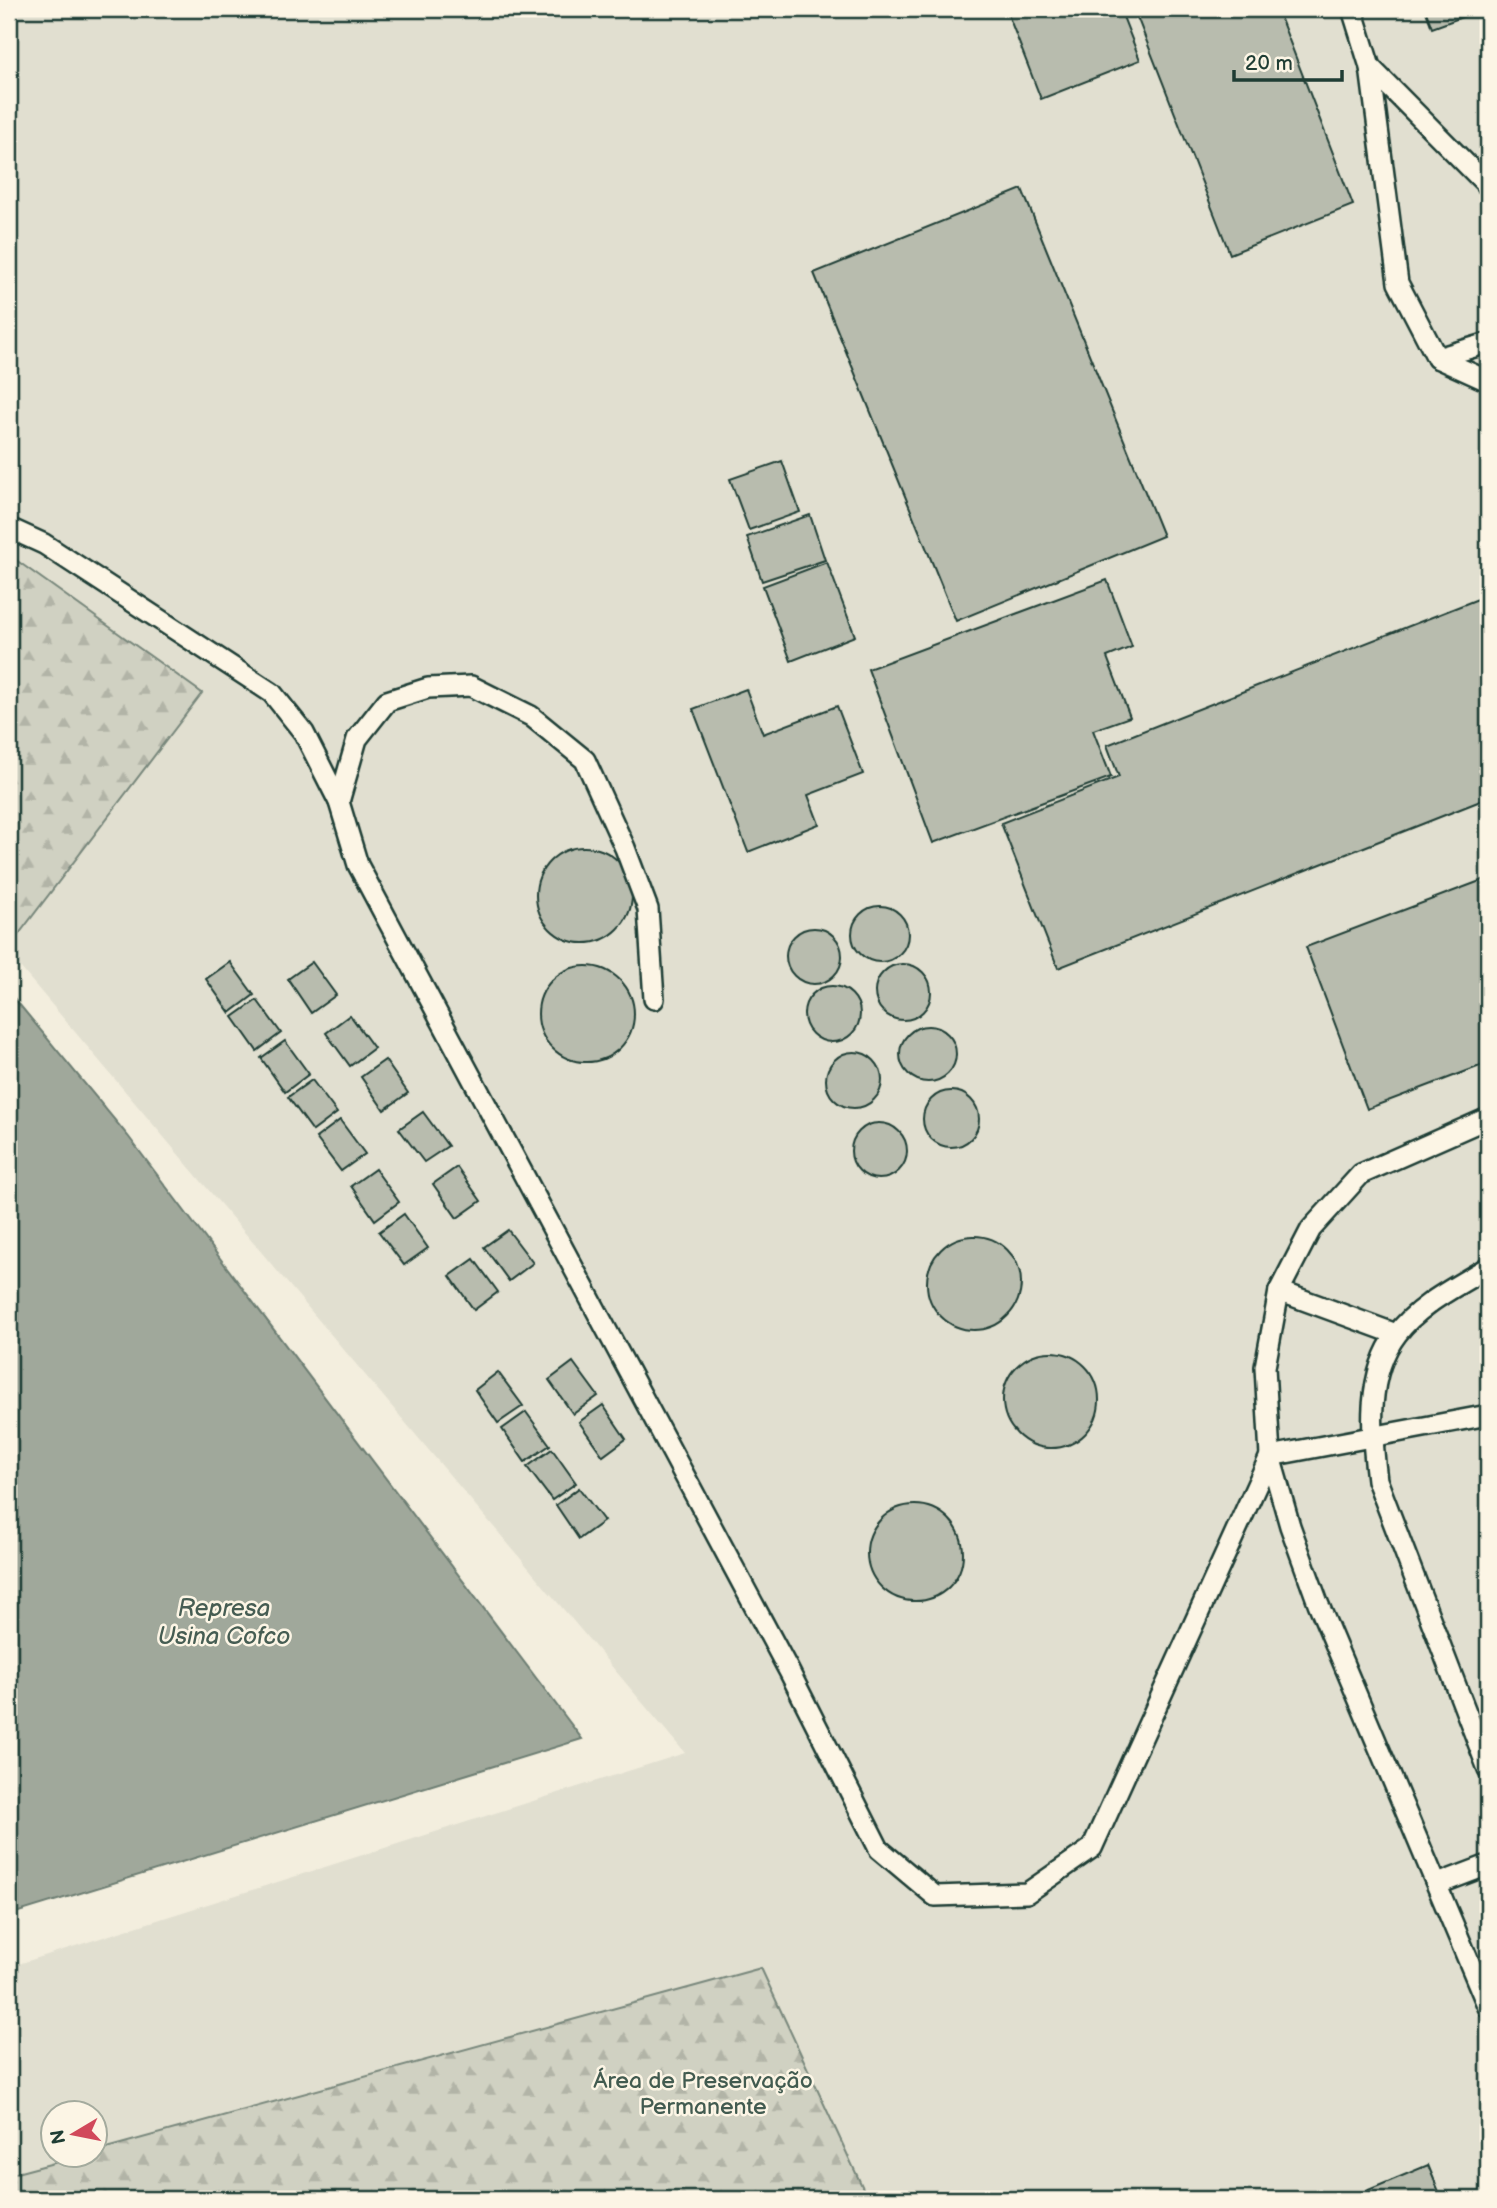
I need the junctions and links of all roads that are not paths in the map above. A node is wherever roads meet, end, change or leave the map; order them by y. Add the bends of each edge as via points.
1 (1352, 9) edge
2 (1370, 67) junction
3 (1488, 186) edge
4 (1488, 343) edge
5 (1437, 358) junction
6 (1488, 381) edge
7 (9, 528) edge
8 (339, 802) junction
9 (654, 999) dead end
10 (1488, 1118) edge
11 (1488, 1267) edge
12 (1279, 1291) junction
13 (1396, 1334) junction
14 (1488, 1415) edge
15 (1371, 1435) junction
16 (1270, 1456) junction
17 (1488, 1769) edge
18 (1488, 1865) edge
19 (1438, 1884) junction
20 (1488, 2007) edge

1 - 2 lane
2 - 3 lane
2 - 5 lane via 1398,283
4 - 5 lane
5 - 6 lane
7 - 8 lane via 44,544 272,694 304,733
8 - 9 lane via 357,739 387,701 428,688 471,686 531,716 585,760 625,848 648,909
8 - 16 lane via 358,865 789,1671 879,1849 935,1896 1027,1894 1092,1848
10 - 12 lane via 1361,1174 1311,1229
11 - 13 lane via 1424,1308
12 - 13 lane
12 - 16 lane via 1265,1367
13 - 15 lane via 1376,1383
14 - 15 lane
15 - 16 lane
15 - 17 lane via 1377,1480
16 - 19 lane via 1318,1603
18 - 19 lane
19 - 20 lane

